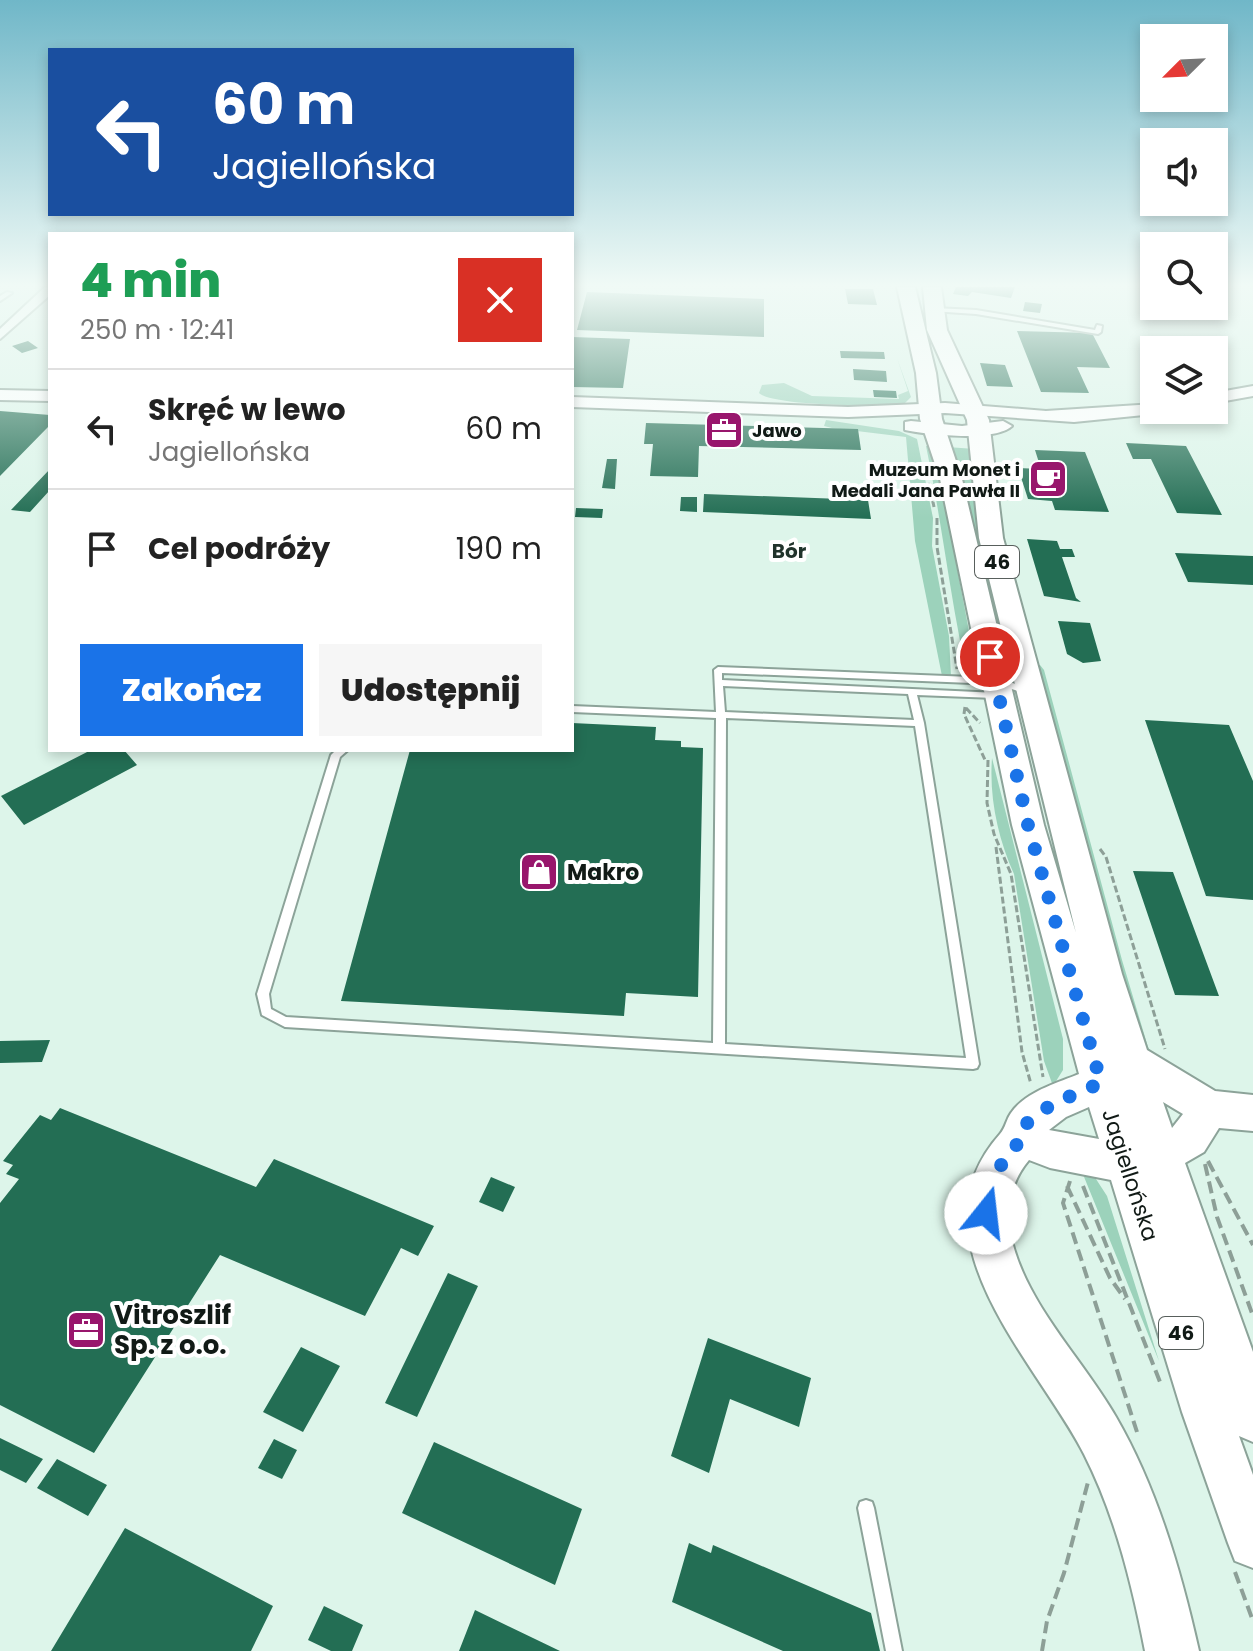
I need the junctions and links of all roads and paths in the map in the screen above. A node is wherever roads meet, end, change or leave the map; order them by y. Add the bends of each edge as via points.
1 (921, 364) edge
2 (952, 364) edge
3 (1253, 391) edge
4 (0, 395) edge
5 (1228, 395) edge
6 (48, 396) edge
7 (574, 402) edge
8 (1140, 410) edge
9 (932, 420) junction
10 (977, 420) junction
11 (926, 468) dead end
12 (956, 655) dead end
13 (718, 683) junction
14 (1009, 690) junction
15 (912, 692) junction
16 (965, 707) dead end
17 (574, 709) edge
18 (722, 715) junction
19 (919, 723) junction
20 (340, 752) edge
21 (996, 844) junction
22 (1100, 849) dead end
23 (719, 1049) junction
24 (1133, 1066) junction
25 (1047, 1090) dead end
26 (1033, 1092) dead end
27 (1209, 1109) junction
28 (1253, 1113) edge
29 (1024, 1139) junction
30 (1144, 1158) junction
31 (1077, 1171) dead end
32 (1062, 1177) dead end
33 (1082, 1184) dead end
34 (1067, 1186) junction
35 (1253, 1245) edge
36 (1253, 1316) edge
37 (1234, 1408) edge
38 (1123, 1444) junction
39 (866, 1508) dead end
40 (1253, 1543) edge
41 (894, 1651) edge
42 (1042, 1651) edge
43 (1172, 1651) edge

1 - 9 main road, Jagiellońska / 46
2 - 10 main road, Jagiellońska / 46
3 - 5 street
4 - 6 street
7 - 9 street
8 - 10 street
9 - 10 street
9 - 14 main road, Jagiellońska / 46
10 - 14 main road, Jagiellońska / 46
11 - 12 path
13 - 14 lane via 718,670
13 - 15 lane
13 - 18 lane
14 - 15 lane
14 - 24 main road, Jagiellońska / 46 via 1028,825
15 - 19 lane
16 - 21 path via 986,762
17 - 18 lane
18 - 19 lane
18 - 23 lane
19 - 23 lane via 973,1064
20 - 23 lane via 263,994 266,1012 285,1022
21 - 25 path via 1011,874
21 - 26 path via 1022,1052
22 - 24 path via 1158,1036
24 - 27 main road
24 - 29 main road via 1052,1104 1026,1124
24 - 30 main road, Jagiellońska / 46
27 - 28 main road
27 - 30 main road via 1190,1139
29 - 30 main road via 1050,1149
29 - 38 main road via 1006,1157 989,1197 986,1213 993,1259 1079,1397
30 - 37 main road, Jagiellońska / 46
31 - 34 path
32 - 34 path
33 - 34 path via 1127,1302 1110,1278
34 - 38 path via 1063,1203
35 - 36 path via 1205,1155 1217,1217
37 - 40 main road, Jagiellońska / 46
38 - 42 path via 1091,1473 1064,1574 1042,1631
38 - 43 main road
39 - 41 lane

